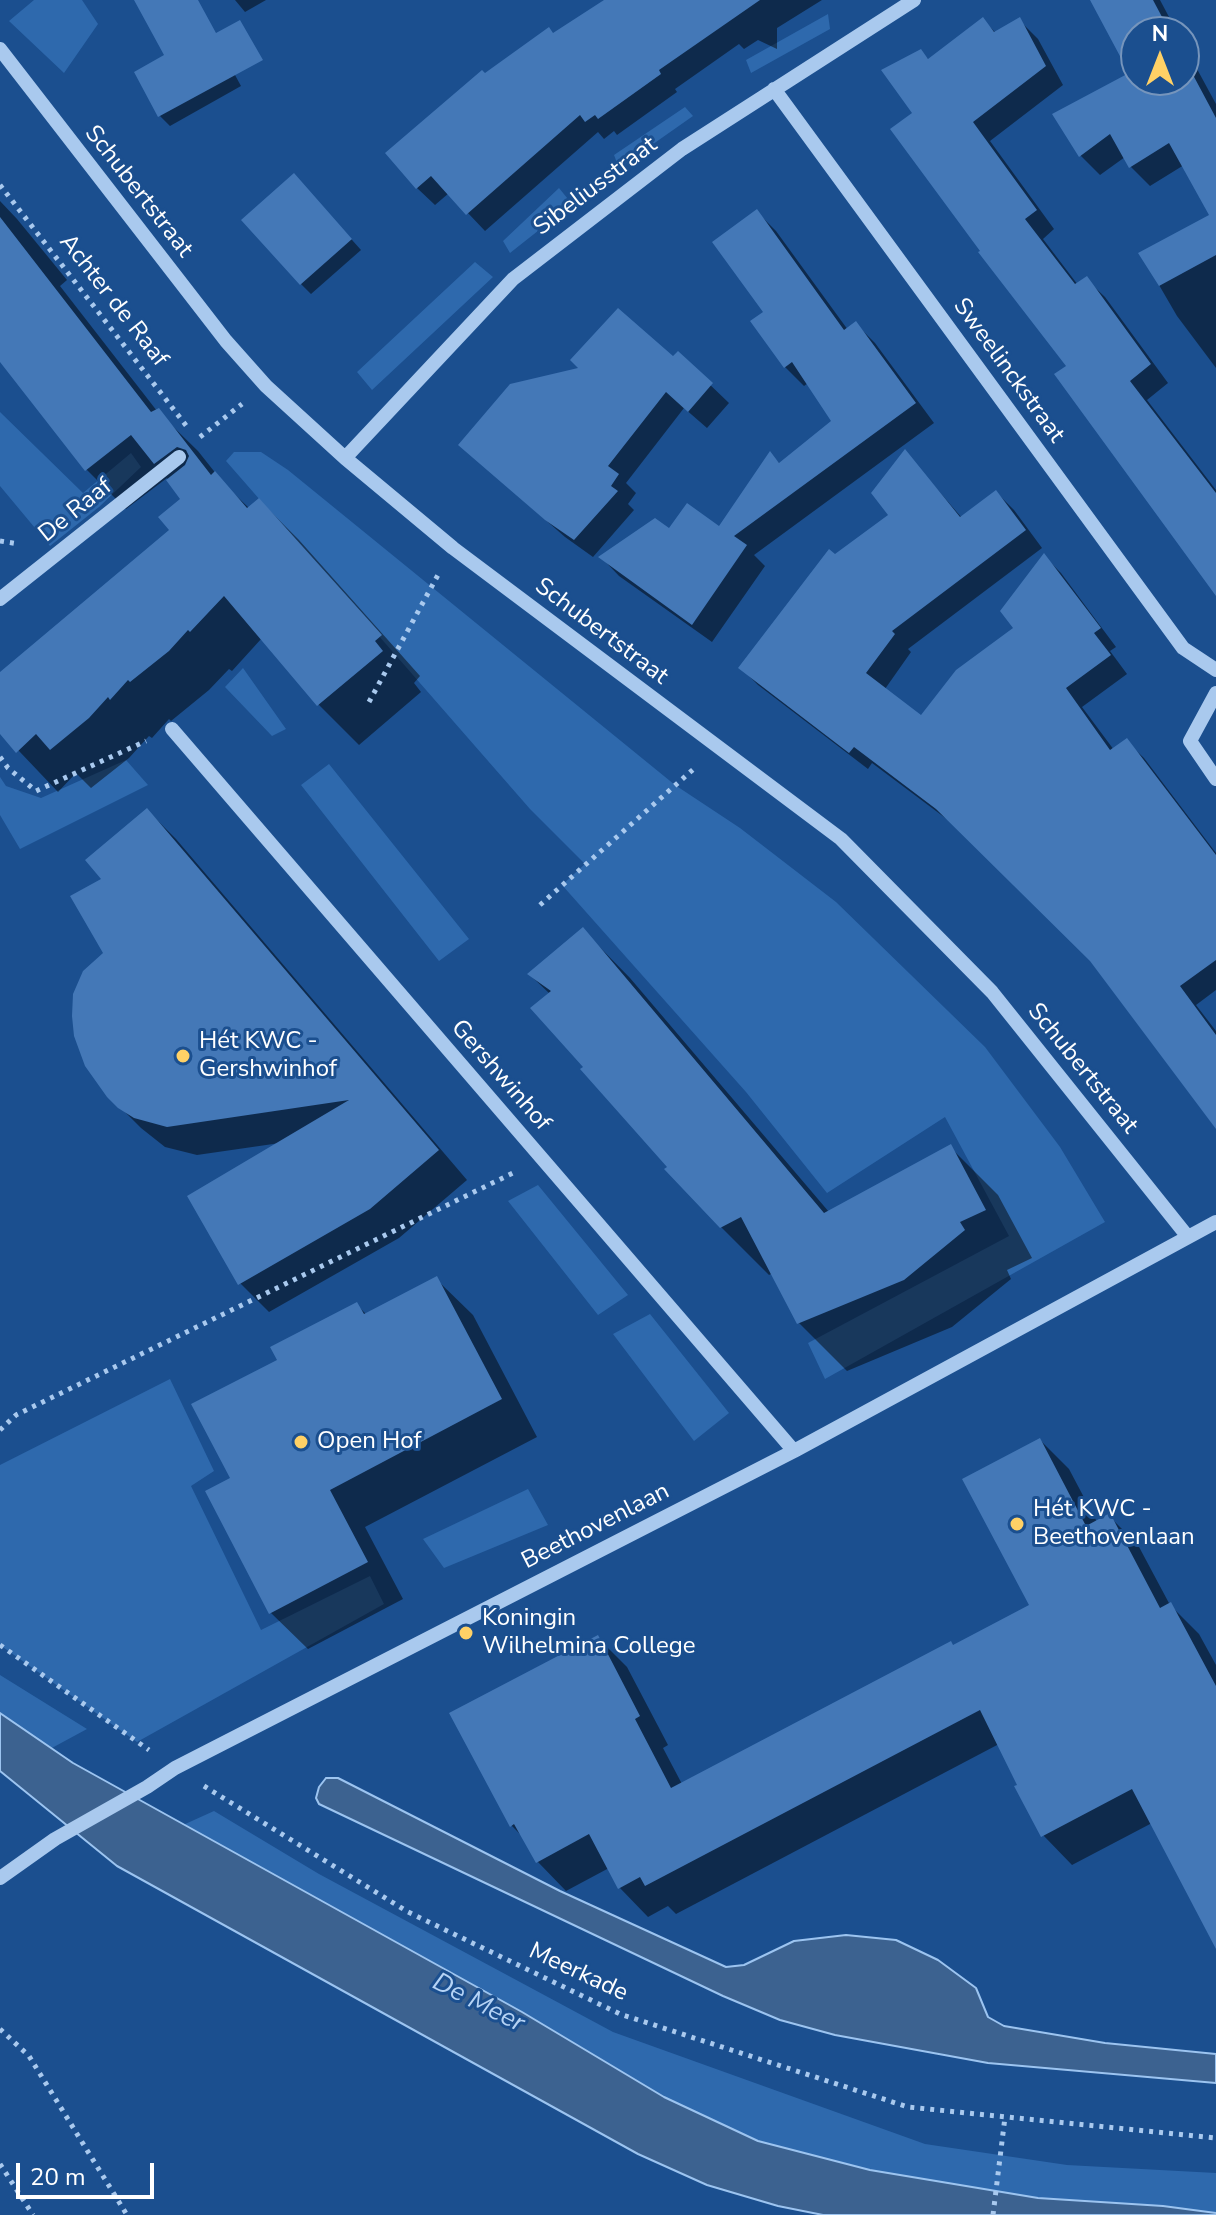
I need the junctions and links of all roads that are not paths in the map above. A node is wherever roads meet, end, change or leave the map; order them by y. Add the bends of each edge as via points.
1 (914, 0) edge
2 (0, 49) edge
3 (774, 89) junction
4 (179, 457) dead end
5 (345, 458) junction
6 (0, 599) edge
7 (1216, 670) edge
8 (1216, 693) edge
9 (172, 729) road end
10 (1216, 779) edge
11 (1216, 1222) edge
12 (1188, 1237) junction
13 (794, 1451) junction
14 (0, 1878) edge

1 - 3 street, Sibeliusstraat
2 - 5 street, Schubertstraat via 226,341 266,386
3 - 5 street, Sibeliusstraat via 682,149 513,279
3 - 7 street, Sweelinckstraat via 1183,648
4 - 6 street, De Raaf
5 - 12 street, Schubertstraat via 453,548 841,839 992,992
8 - 10 street via 1190,741
9 - 13 street, Gershwinhof
11 - 12 street, Beethovenlaan
12 - 13 street, Beethovenlaan
13 - 14 street, Beethovenlaan via 175,1768

